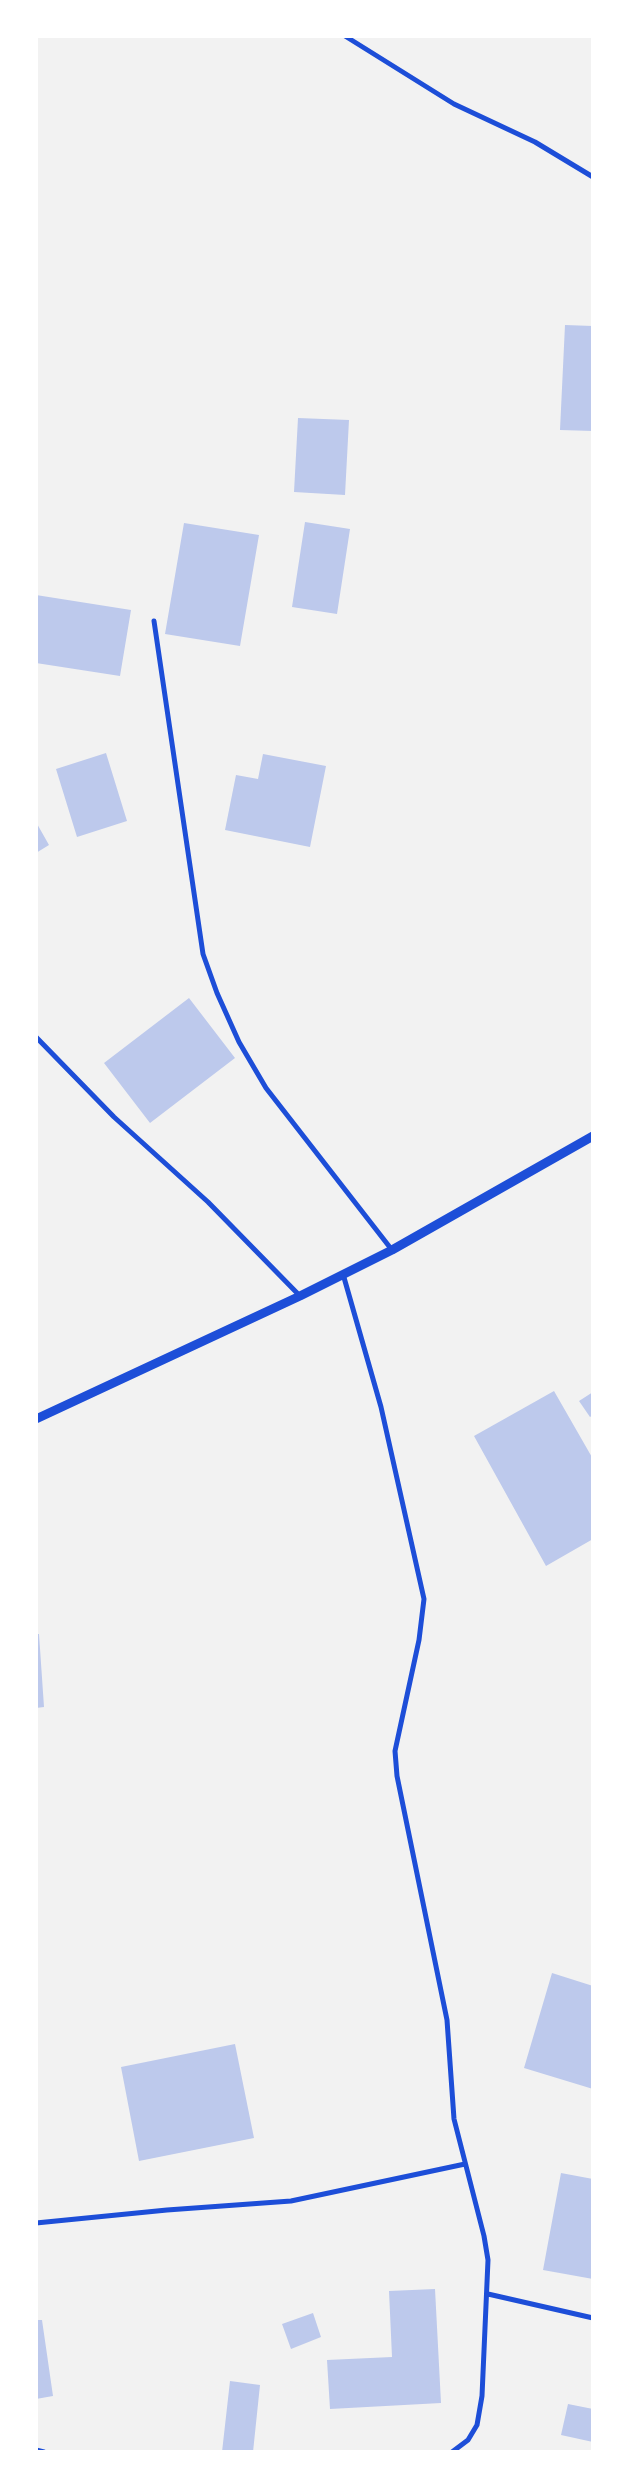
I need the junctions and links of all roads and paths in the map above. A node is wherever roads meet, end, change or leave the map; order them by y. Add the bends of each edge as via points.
1 (345, 36) edge
2 (593, 177) edge
3 (154, 621) dead end
4 (36, 1037) edge
5 (593, 1136) edge
6 (392, 1250) junction
7 (343, 1274) junction
8 (300, 1296) junction
9 (36, 1419) edge
10 (465, 2164) junction
11 (36, 2223) edge
12 (488, 2294) junction
13 (593, 2318) edge
14 (36, 2450) edge
15 (44, 2452) edge
16 (452, 2452) edge

1 - 2 street via 454,104 535,142
3 - 6 street via 203,954 217,993 239,1042 266,1088
4 - 8 street via 114,1117 208,1202
5 - 6 street
6 - 7 street
7 - 8 street
7 - 10 street via 381,1407 424,1600 419,1640 395,1751 396,1768 447,2020 454,2119
8 - 9 street
10 - 11 street via 290,2201
10 - 12 street via 484,2236
12 - 13 street
12 - 16 street via 482,2396 477,2425 468,2440
14 - 15 street

